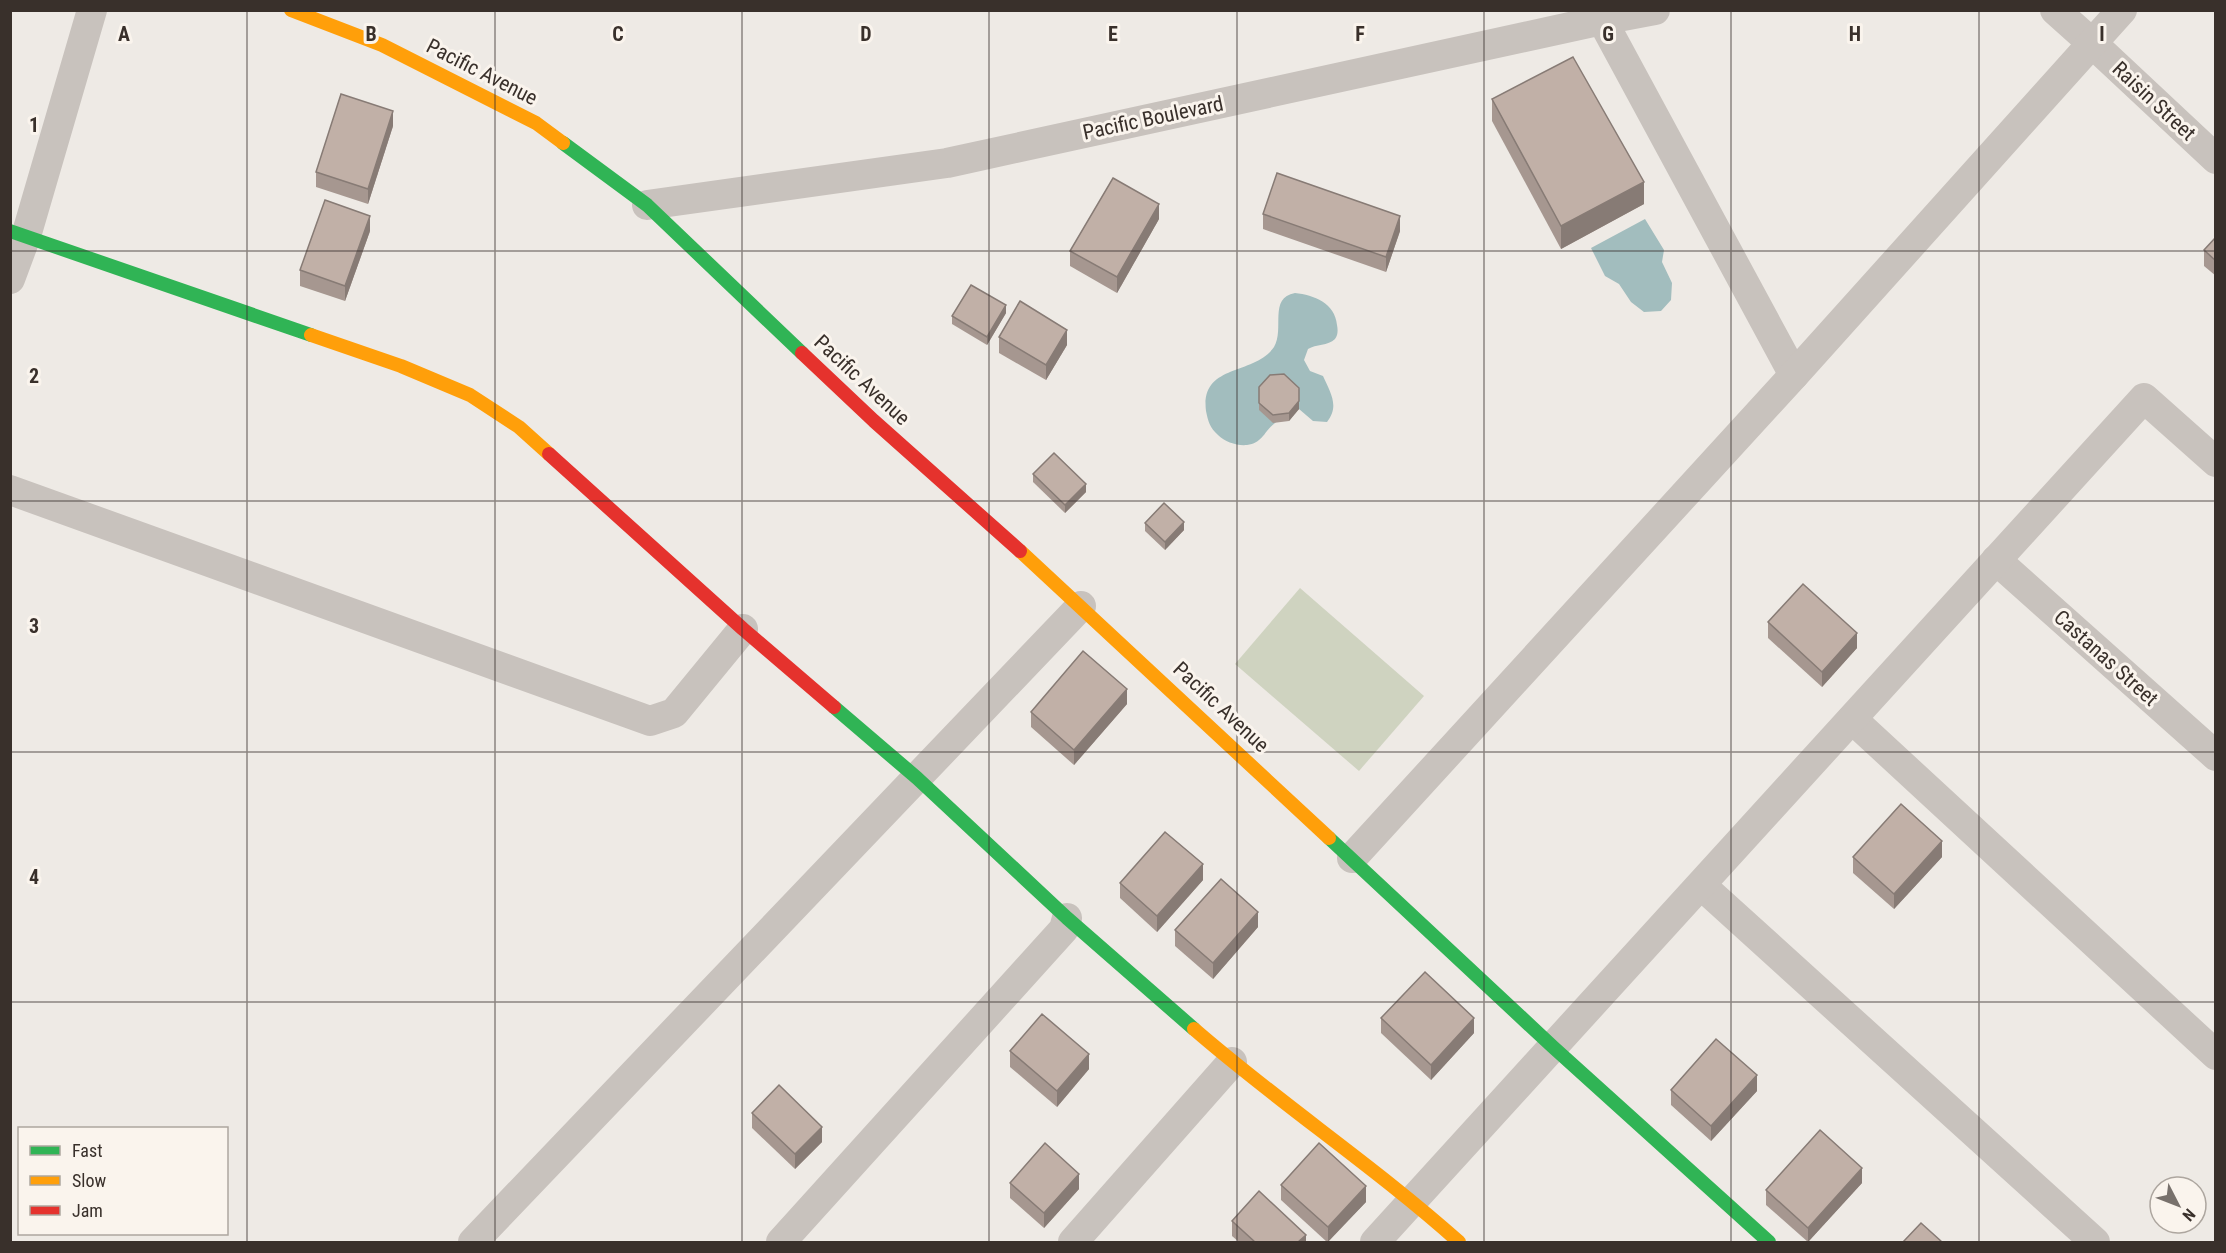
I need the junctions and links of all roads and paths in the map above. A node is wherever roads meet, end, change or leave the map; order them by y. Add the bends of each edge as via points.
1 (92, 10) edge
2 (291, 10) edge
3 (1655, 10) edge
4 (2055, 10) edge
5 (2122, 10) edge
6 (1601, 15) edge
7 (2093, 44) junction
8 (2216, 159) edge
9 (647, 205) junction
10 (18, 234) edge
11 (10, 279) edge
12 (1794, 375) junction
13 (2216, 462) edge
14 (10, 490) edge
15 (1996, 560) junction
16 (1081, 606) junction
17 (743, 630) junction
18 (1851, 719) junction
19 (2216, 756) edge
20 (917, 778) junction
21 (1352, 858) junction
22 (1701, 885) junction
23 (1067, 918) junction
24 (1553, 1047) junction
25 (2216, 1055) edge
26 (1232, 1062) junction
27 (1413, 1201) junction
28 (473, 1242) edge
29 (781, 1242) edge
30 (1073, 1242) edge
31 (1375, 1242) edge
32 (1458, 1242) edge
33 (1769, 1242) edge
34 (2095, 1242) edge

1 - 10 street
2 - 9 street, Pacific Avenue via 382,45 536,123
3 - 6 street, Pacific Boulevard
4 - 7 street
5 - 7 street
6 - 9 street, Pacific Boulevard via 947,163
6 - 12 street
7 - 8 street, Raisin Street
7 - 12 street
9 - 16 street, Pacific Avenue via 873,421
10 - 11 street
10 - 17 street via 390,362 470,394 519,427
12 - 21 street
13 - 15 street via 2144,398
14 - 17 street via 651,721 674,713
15 - 18 street
15 - 19 street, Castanas Street
16 - 20 street
16 - 21 street, Pacific Avenue
17 - 20 street
18 - 22 street
18 - 25 street
20 - 23 street
20 - 28 street
21 - 24 street, Pacific Avenue
22 - 24 street
22 - 34 street
23 - 26 street
23 - 29 street via 1064,929
24 - 27 street
24 - 33 street, Pacific Avenue
26 - 27 street
26 - 30 street
27 - 31 street
27 - 32 street

